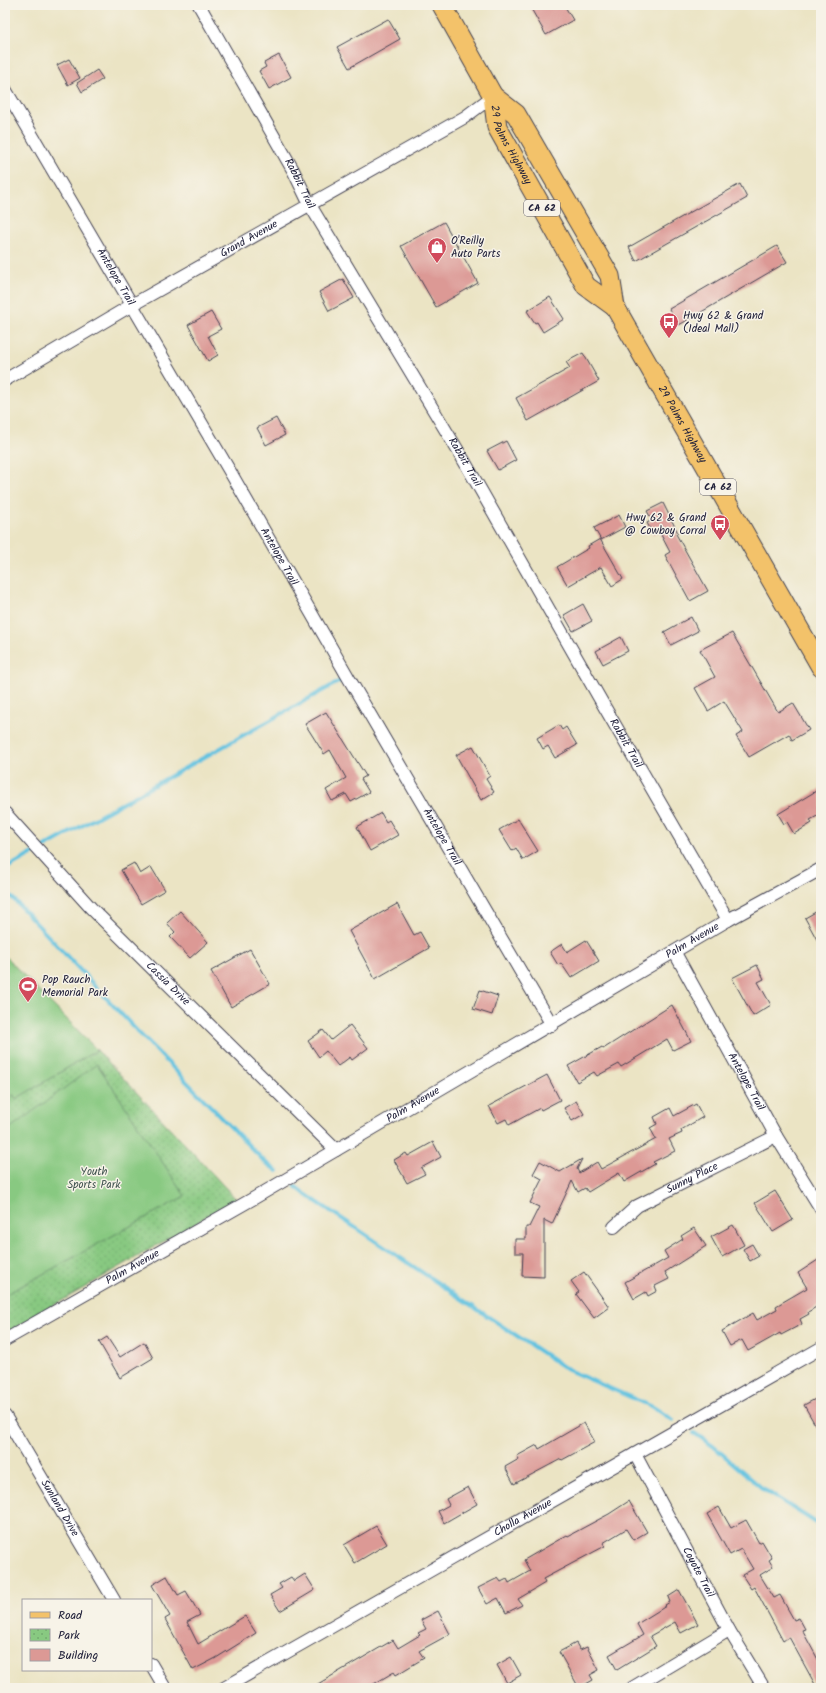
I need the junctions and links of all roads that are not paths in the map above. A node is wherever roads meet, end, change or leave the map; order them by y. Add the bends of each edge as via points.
1 (199, 5) edge
2 (442, 5) edge
3 (5, 89) edge
4 (493, 96) junction
5 (310, 205) junction
6 (132, 305) junction
7 (615, 307) junction
8 (5, 380) edge
9 (821, 667) edge
10 (5, 812) edge
11 (821, 869) edge
12 (728, 920) junction
13 (675, 953) junction
14 (552, 1024) junction
15 (776, 1136) junction
16 (336, 1150) junction
17 (821, 1209) edge
18 (614, 1227) dead end
19 (5, 1340) edge
20 (821, 1348) edge
21 (5, 1416) edge
22 (635, 1454) junction
23 (113, 1599) edge
24 (729, 1630) junction
25 (152, 1666) edge
26 (165, 1688) edge
27 (224, 1688) edge
28 (632, 1688) edge
29 (764, 1688) edge

1 - 5 street, Rabbit Trail via 293,170
2 - 4 main road, 29 Palms Highway / CA 62
3 - 6 street, Antelope Trail
4 - 5 street, Grand Avenue via 465,117
4 - 7 main road, 29 Palms Highway / CA 62 via 516,114 610,276
4 - 7 main road, 29 Palms Highway / CA 62 via 497,127 586,286
5 - 6 street, Grand Avenue
5 - 12 street, Rabbit Trail via 463,459
6 - 8 street, Grand Avenue
6 - 14 street, Antelope Trail
7 - 9 main road, 29 Palms Highway / CA 62
10 - 16 street, Cassia Drive via 91,908
11 - 12 street, Palm Avenue
12 - 13 street, Palm Avenue
13 - 14 street, Palm Avenue
13 - 15 street, Antelope Trail
14 - 16 street, Palm Avenue
15 - 17 street, Antelope Trail
15 - 18 street, Sunny Place via 637,1206
16 - 19 street, Palm Avenue
20 - 22 street, Cholla Avenue
21 - 23 street, Sunland Drive
22 - 24 street, Coyote Trail
22 - 27 street, Cholla Avenue
24 - 28 street
24 - 29 street, Coyote Trail
25 - 26 street

